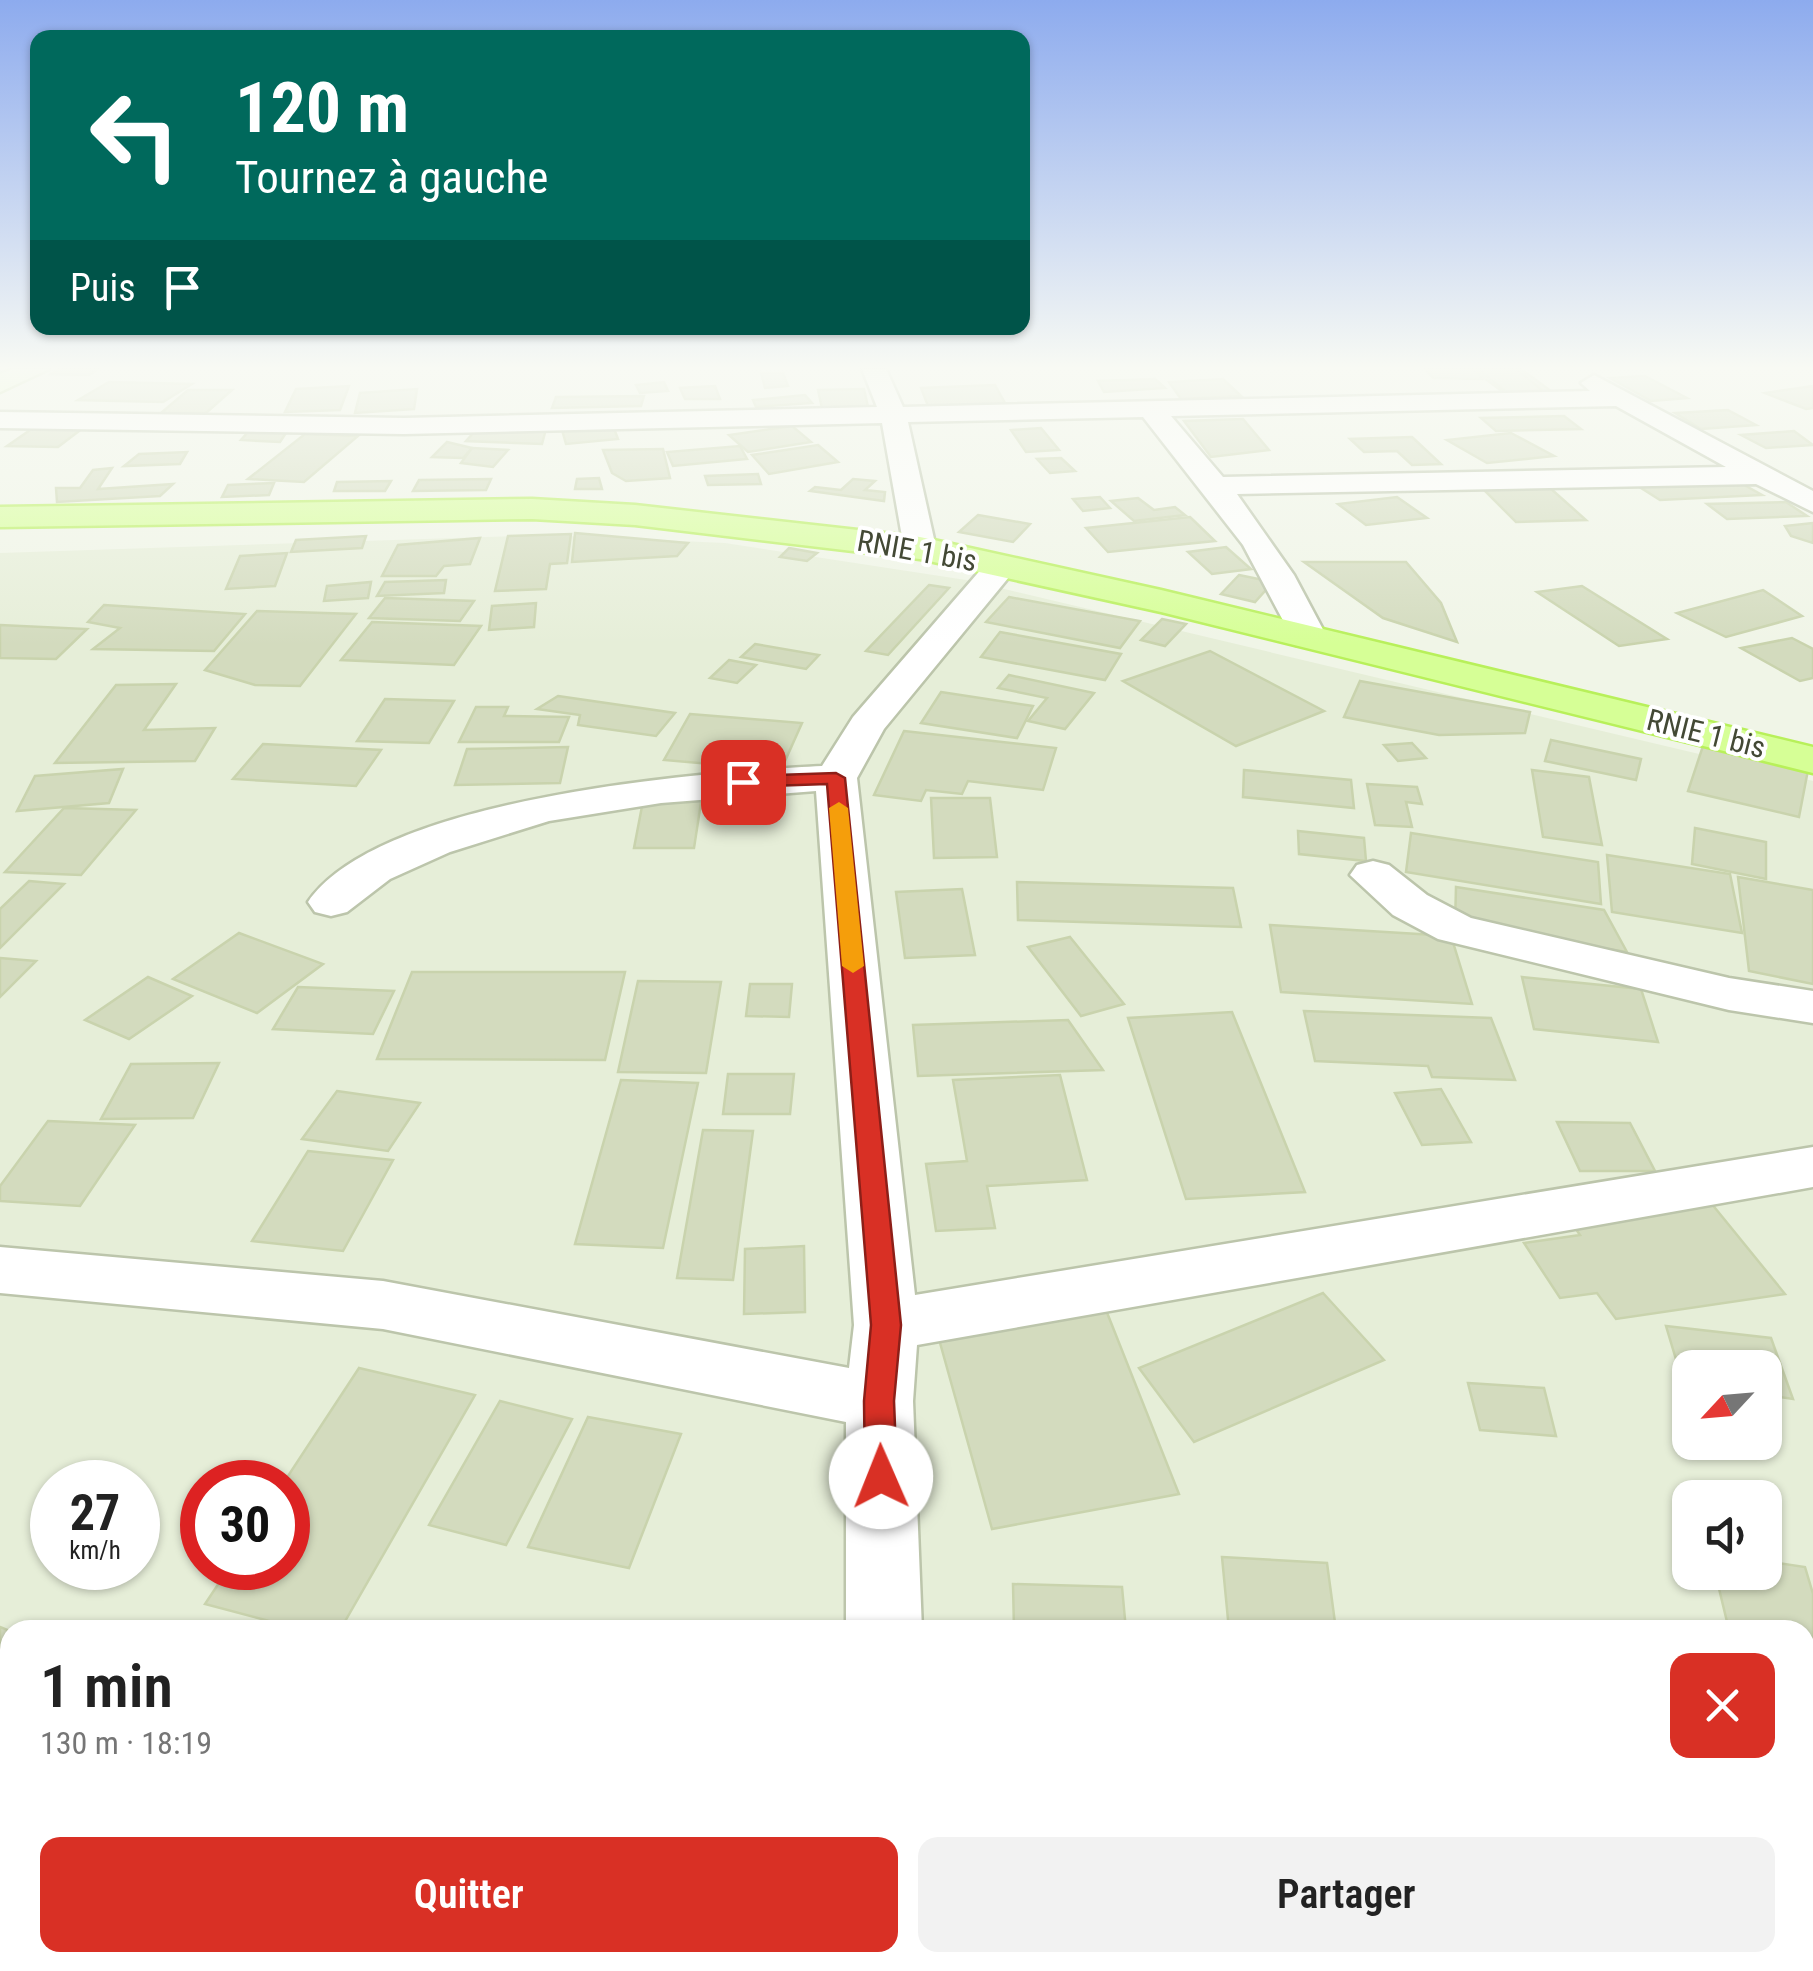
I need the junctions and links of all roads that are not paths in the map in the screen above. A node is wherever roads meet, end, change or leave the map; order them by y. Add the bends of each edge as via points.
1 (902, 461) edge
2 (1193, 461) edge
3 (1736, 461) edge
4 (1761, 475) junction
5 (1214, 486) junction
6 (1813, 503) edge
7 (3, 520) edge
8 (920, 548) junction
9 (1002, 566) junction
10 (1309, 637) junction
11 (1813, 760) edge
12 (836, 778) junction
13 (1373, 874) dead end
14 (331, 902) dead end
15 (1813, 1007) edge
16 (1813, 1167) edge
17 (0, 1270) edge
18 (886, 1325) junction
19 (879, 1401) junction
20 (884, 1620) edge

1 - 8 street
2 - 5 street
3 - 4 street
4 - 5 street
4 - 6 street
5 - 10 street via 1292,595
7 - 8 main road, RNIE 1 bis via 532,508
8 - 9 main road, RNIE 1 bis
9 - 10 main road, RNIE 1 bis
9 - 12 street via 868,725
10 - 11 main road, RNIE 1 bis
12 - 14 street via 637,792 528,814 379,867
12 - 18 street
13 - 15 street via 1410,906 1455,929 1729,994
16 - 18 street
17 - 19 street via 383,1305
18 - 19 street
19 - 20 street

